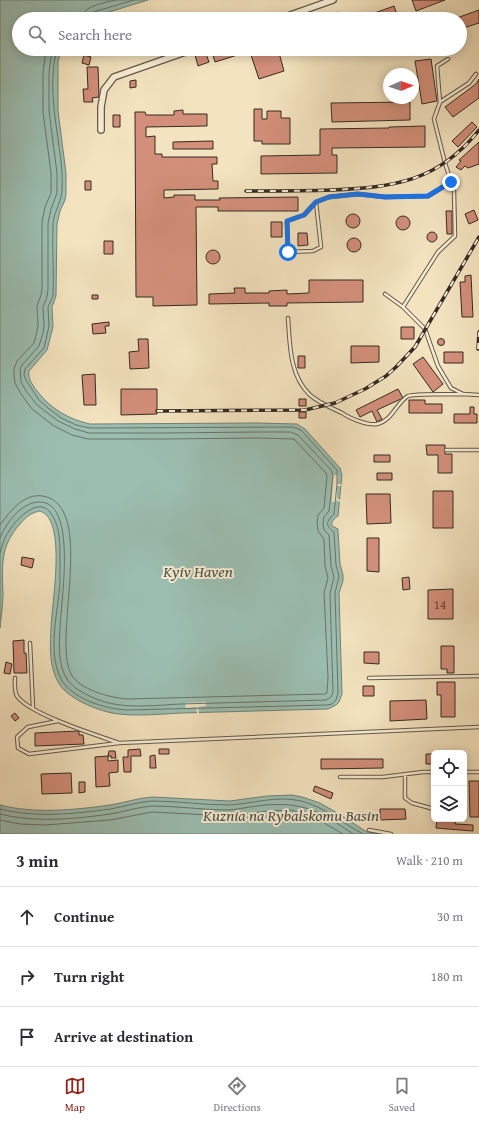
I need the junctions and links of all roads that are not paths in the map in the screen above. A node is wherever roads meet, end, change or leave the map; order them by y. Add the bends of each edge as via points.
1 (333, 0) edge
2 (299, 12) edge
3 (174, 56) edge
4 (448, 59) dead end
5 (476, 74) dead end
6 (440, 102) junction
7 (101, 130) dead end
8 (451, 182) junction
9 (316, 202) junction
10 (385, 294) dead end
11 (403, 307) junction
12 (288, 318) dead end
13 (463, 394) junction
14 (479, 395) edge
15 (446, 450) dead end
16 (479, 450) edge
17 (30, 643) dead end
18 (479, 676) edge
19 (15, 678) dead end
20 (369, 678) dead end
21 (33, 708) junction
22 (58, 721) junction
23 (479, 727) edge
24 (119, 743) junction
25 (431, 772) edge
26 (467, 772) edge
27 (479, 772) edge
28 (405, 774) junction
29 (340, 777) dead end
30 (431, 808) edge
31 (369, 830) dead end
32 (391, 834) edge

1 - 2 street
3 - 7 street via 114,77 104,90
4 - 6 lane via 437,66
5 - 6 lane via 469,83
6 - 8 lane via 434,119
8 - 9 lane via 428,196 385,197 358,194 329,197
8 - 11 lane via 454,191 455,236 438,252
9 - 9 lane via 321,247 313,251 288,252 287,221 304,215
10 - 11 lane
11 - 13 lane via 425,330 438,366 451,388
12 - 13 lane via 291,357 295,372 304,388 311,396 348,417 375,425 392,415 409,396
13 - 14 lane
15 - 16 lane
17 - 21 lane
18 - 20 lane
19 - 21 lane via 16,694 22,702
21 - 22 lane
22 - 24 lane
22 - 24 lane via 28,727 17,737 18,748 29,754
23 - 24 lane
25 - 28 lane
26 - 27 lane
28 - 29 lane
28 - 30 lane via 405,798 412,803
31 - 32 lane

